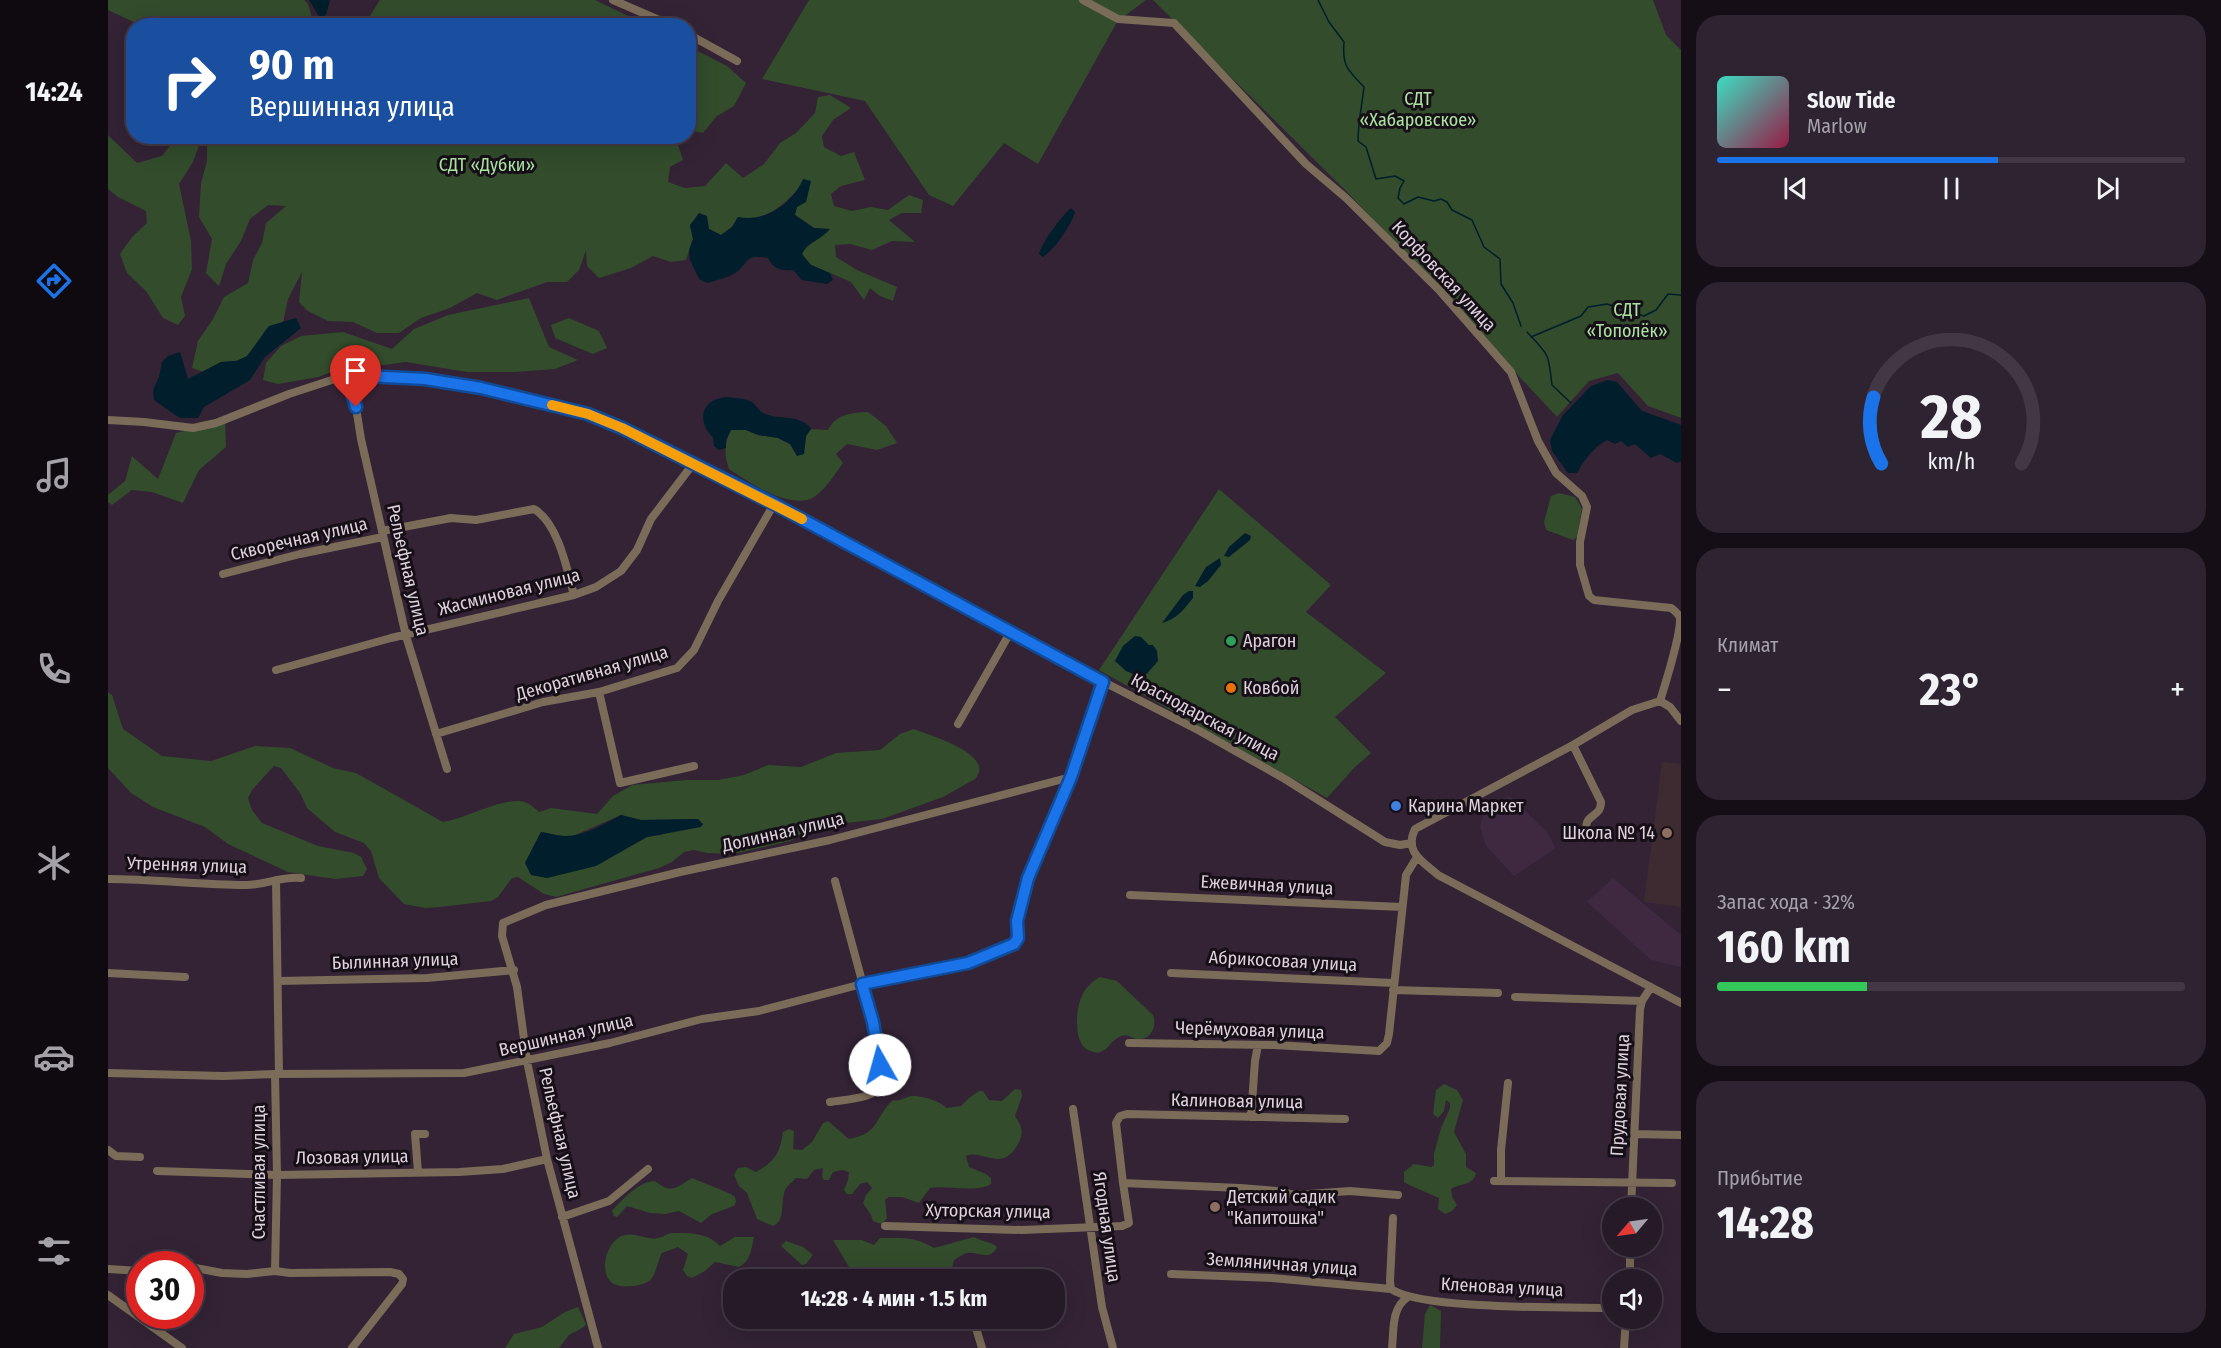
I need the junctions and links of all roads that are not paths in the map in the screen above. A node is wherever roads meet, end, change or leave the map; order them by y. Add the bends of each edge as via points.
1 (613, 0) edge
2 (1083, 0) edge
3 (655, 18) edge
4 (696, 38) edge
5 (737, 61) dead end
6 (347, 375) junction
7 (108, 420) edge
8 (693, 464) junction
9 (774, 504) junction
10 (382, 534) junction
11 (223, 574) dead end
12 (574, 595) junction
13 (1681, 621) edge
14 (1011, 631) junction
15 (406, 636) junction
16 (276, 670) dead end
17 (1103, 682) junction
18 (599, 692) junction
19 (1660, 701) junction
20 (1681, 721) edge
21 (958, 724) dead end
22 (436, 734) junction
23 (1573, 745) junction
24 (694, 766) dead end
25 (447, 770) dead end
26 (1071, 777) junction
27 (1589, 836) dead end
28 (1412, 843) junction
29 (1417, 857) junction
30 (301, 878) dead end
31 (108, 879) edge
32 (276, 880) junction
33 (835, 881) dead end
34 (1130, 895) dead end
35 (1402, 908) junction
36 (503, 923) joint
37 (514, 970) junction
38 (108, 973) edge
39 (1171, 973) dead end
40 (185, 977) dead end
41 (278, 981) junction
42 (862, 984) junction
43 (1393, 986) junction
44 (1652, 987) junction
45 (1498, 993) dead end
46 (1515, 997) dead end
47 (1642, 1001) junction
48 (1681, 1003) edge
49 (1129, 1043) dead end
50 (1258, 1045) junction
51 (527, 1061) junction
52 (108, 1073) edge
53 (277, 1074) junction
54 (1508, 1083) dead end
55 (830, 1101) dead end
56 (1073, 1109) dead end
57 (1251, 1117) junction
58 (1346, 1119) dead end
59 (425, 1134) dead end
60 (1634, 1134) junction
61 (1681, 1135) edge
62 (108, 1150) edge
63 (140, 1157) dead end
64 (547, 1159) junction
65 (648, 1169) dead end
66 (157, 1171) dead end
67 (418, 1172) junction
68 (277, 1175) junction
69 (1632, 1182) junction
70 (1672, 1183) dead end
71 (1123, 1184) junction
72 (1398, 1195) dead end
73 (1631, 1197) edge
74 (562, 1217) junction
75 (1393, 1218) dead end
76 (885, 1226) dead end
77 (1090, 1226) junction
78 (108, 1269) edge
79 (204, 1269) edge
80 (126, 1270) edge
81 (275, 1270) junction
82 (1171, 1274) dead end
83 (1391, 1289) junction
84 (108, 1295) edge
85 (1408, 1297) junction
86 (1602, 1308) edge
87 (976, 1329) edge
88 (1625, 1329) edge
89 (182, 1348) edge
90 (352, 1348) edge
91 (598, 1348) edge
92 (982, 1348) edge
93 (1113, 1348) edge
94 (1392, 1348) edge
95 (1624, 1348) edge

1 - 3 street
2 - 13 street, Корфовская улица via 1118,20 1174,23 1306,164 1440,291 1511,372 1538,441 1556,473 1582,496 1587,507 1580,565 1589,596 1594,600 1671,608
4 - 5 street
6 - 7 street via 193,428
6 - 8 street, Краснодарская улица via 425,379 535,400 588,414
6 - 10 street, Рельефная улица
8 - 9 street, Краснодарская улица
8 - 12 street, Жасминовая улица via 651,519 637,550 621,571
9 - 14 street, Краснодарская улица
9 - 18 street, Декоративная улица via 686,661 673,670
10 - 11 street, Скворечная улица
10 - 12 street, Скворечная улица via 451,518 488,518 534,509 546,519 563,556
10 - 15 street, Рельефная улица
12 - 15 street, Жасминовая улица
13 - 19 street
14 - 17 street, Краснодарская улица
14 - 21 street
15 - 16 street, Жасминовая улица
15 - 22 street, Рельефная улица
17 - 26 street
17 - 28 street, Краснодарская улица via 1285,779 1385,842
18 - 22 street, Декоративная улица via 543,702
18 - 24 street via 620,783
19 - 20 street
19 - 23 street via 1632,710
22 - 25 street, Рельефная улица
23 - 27 street via 1601,802 1600,810 1586,822
23 - 28 street via 1415,829
26 - 36 street, Долинная улица via 830,840 546,905
26 - 42 street, Вершинная улица via 1028,878 1014,944 968,963
28 - 29 street
29 - 35 street via 1406,875
29 - 44 street via 1438,875
30 - 32 street, Утренняя улица
31 - 32 street, Утренняя улица via 209,885 251,885
32 - 41 street, Счастливая улица
33 - 42 street
34 - 35 street, Ежевичная улица
35 - 43 street
36 - 37 street, Рельефная улица via 502,936
37 - 41 street, Былинная улица via 427,978
37 - 51 street, Рельефная улица
38 - 40 street
39 - 43 street, Абрикосовая улица
41 - 53 street, Счастливая улица
42 - 51 street, Вершинная улица via 759,1011 702,1020
42 - 55 street via 876,1032 882,1082 871,1095
43 - 45 street, Абрикосовая улица
43 - 50 street, Черёмуховая улица via 1387,1043 1379,1051
44 - 47 street
44 - 48 street
46 - 47 street
47 - 60 street, Прудовая улица
49 - 50 street, Черёмуховая улица
50 - 57 street
51 - 53 street, Вершинная улица via 456,1074
51 - 64 street, Рельефная улица
52 - 53 street, Вершинная улица
53 - 68 street, Счастливая улица
54 - 69 street via 1497,1181
56 - 77 street, Ягодная улица
57 - 58 street, Калиновая улица
57 - 71 street, Калиновая улица via 1120,1116 1116,1123
59 - 67 street via 415,1134
60 - 61 street
60 - 69 street, Прудовая улица
62 - 63 street via 116,1156
64 - 67 street, Лозовая улица via 495,1170
64 - 74 street, Рельефная улица
65 - 74 street via 609,1201
66 - 68 street, Лозовая улица
67 - 68 street, Лозовая улица
68 - 81 street, Счастливая улица
69 - 70 street
69 - 73 street, Прудовая улица
71 - 72 street via 1240,1188 1295,1195 1350,1191
71 - 77 street, Хуторская улица via 1128,1224
74 - 91 street, Рельефная улица
75 - 83 street
76 - 77 street, Хуторская улица via 1049,1230
77 - 93 street, Ягодная улица via 1102,1307
78 - 80 street
79 - 81 street via 233,1274
81 - 90 street via 302,1274 395,1272 403,1279
82 - 83 street, Земляничная улица
83 - 85 street, Кленовая улица
84 - 89 street
85 - 86 street, Кленовая улица via 1476,1304
85 - 94 street via 1397,1306
87 - 92 street
88 - 95 street

